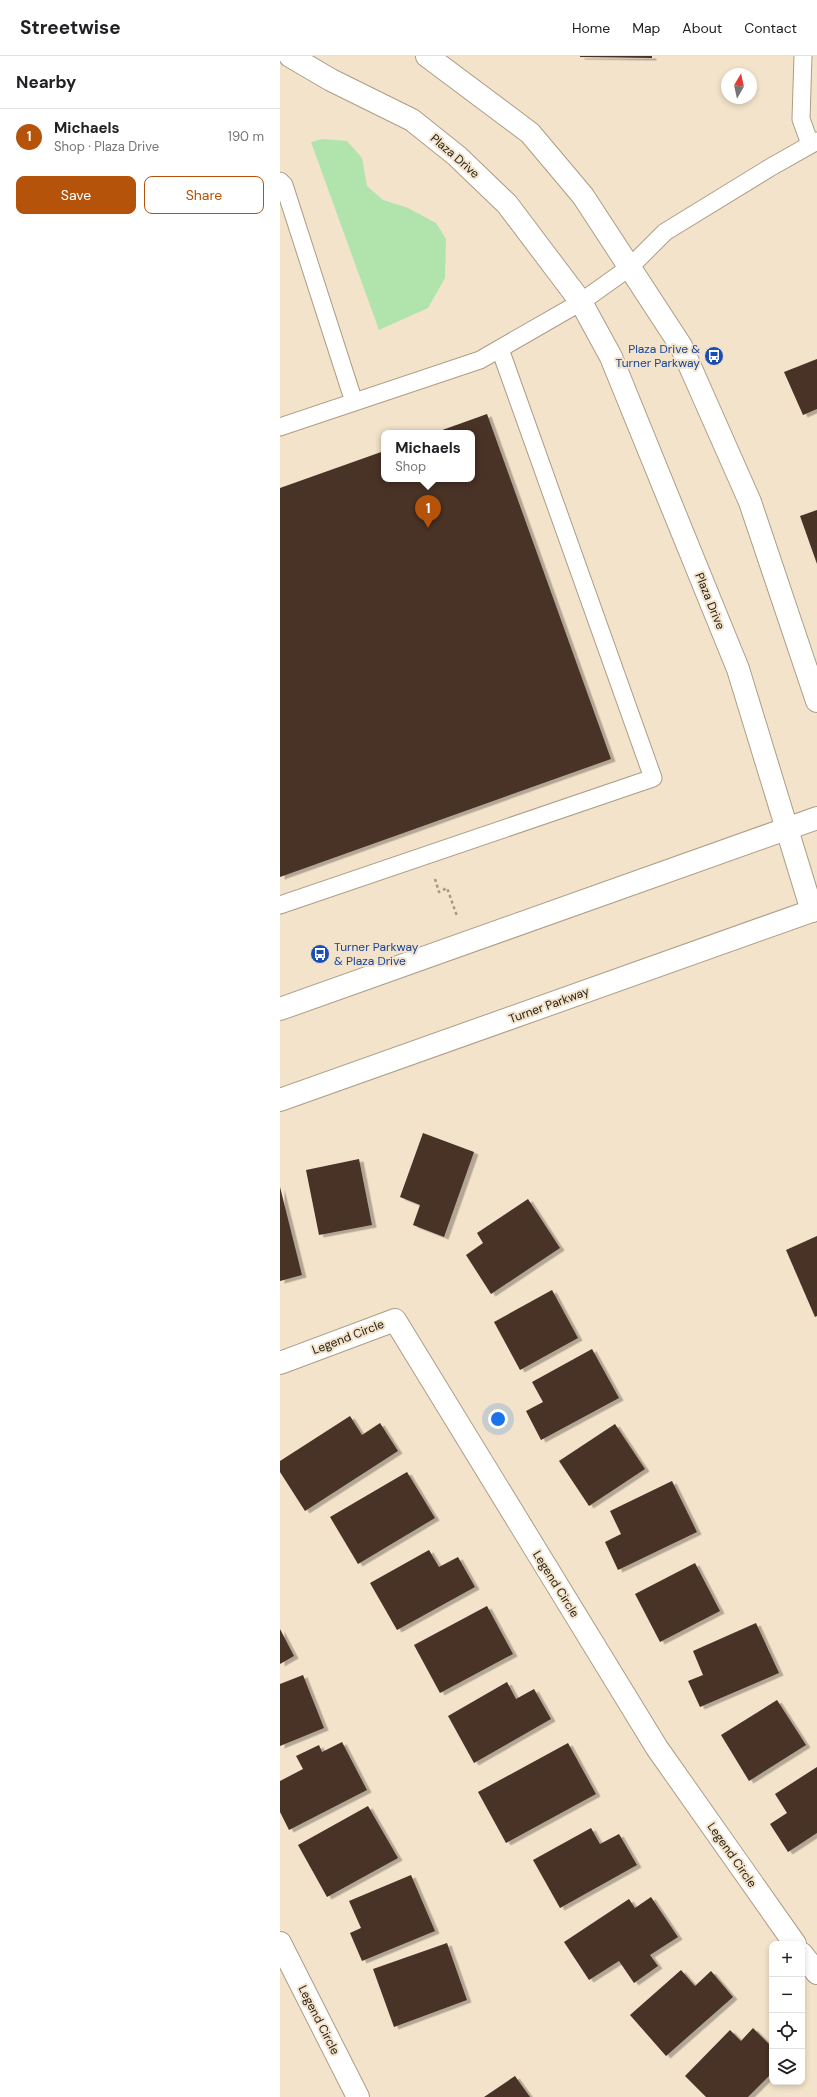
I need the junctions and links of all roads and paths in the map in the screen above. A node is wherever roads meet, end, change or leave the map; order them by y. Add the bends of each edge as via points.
1 (290, 56) edge
2 (427, 56) edge
3 (803, 56) edge
4 (814, 143) edge
5 (280, 180) edge
6 (630, 267) junction
7 (581, 302) junction
8 (500, 349) junction
9 (354, 402) junction
10 (280, 427) edge
11 (817, 700) edge
12 (817, 818) edge
13 (786, 829) junction
14 (426, 855) junction
15 (280, 905) edge
16 (814, 910) edge
17 (465, 943) junction
18 (280, 1009) edge
19 (280, 1100) edge
20 (280, 1363) edge
21 (793, 1941) edge
22 (280, 1943) edge
23 (805, 1958) edge
24 (817, 1973) edge
25 (358, 2097) edge

1 - 7 street, Plaza Drive via 331,80 412,120 458,156 507,204
2 - 6 street via 530,133 583,196
3 - 4 lane via 801,119
4 - 6 lane via 665,232
5 - 9 lane via 284,185
6 - 7 lane
6 - 11 street via 681,346 750,502
7 - 8 lane
7 - 13 street, Plaza Drive via 611,357 738,670
8 - 9 lane via 480,360
8 - 14 lane via 653,778
9 - 10 lane
12 - 13 street
13 - 16 street, Plaza Drive
13 - 17 street
14 - 15 lane
14 - 17 path via 439,892 447,888
16 - 19 street, Turner Parkway
17 - 18 street
20 - 21 street, Legend Circle via 395,1320 657,1748
22 - 25 street, Legend Circle
23 - 24 street

